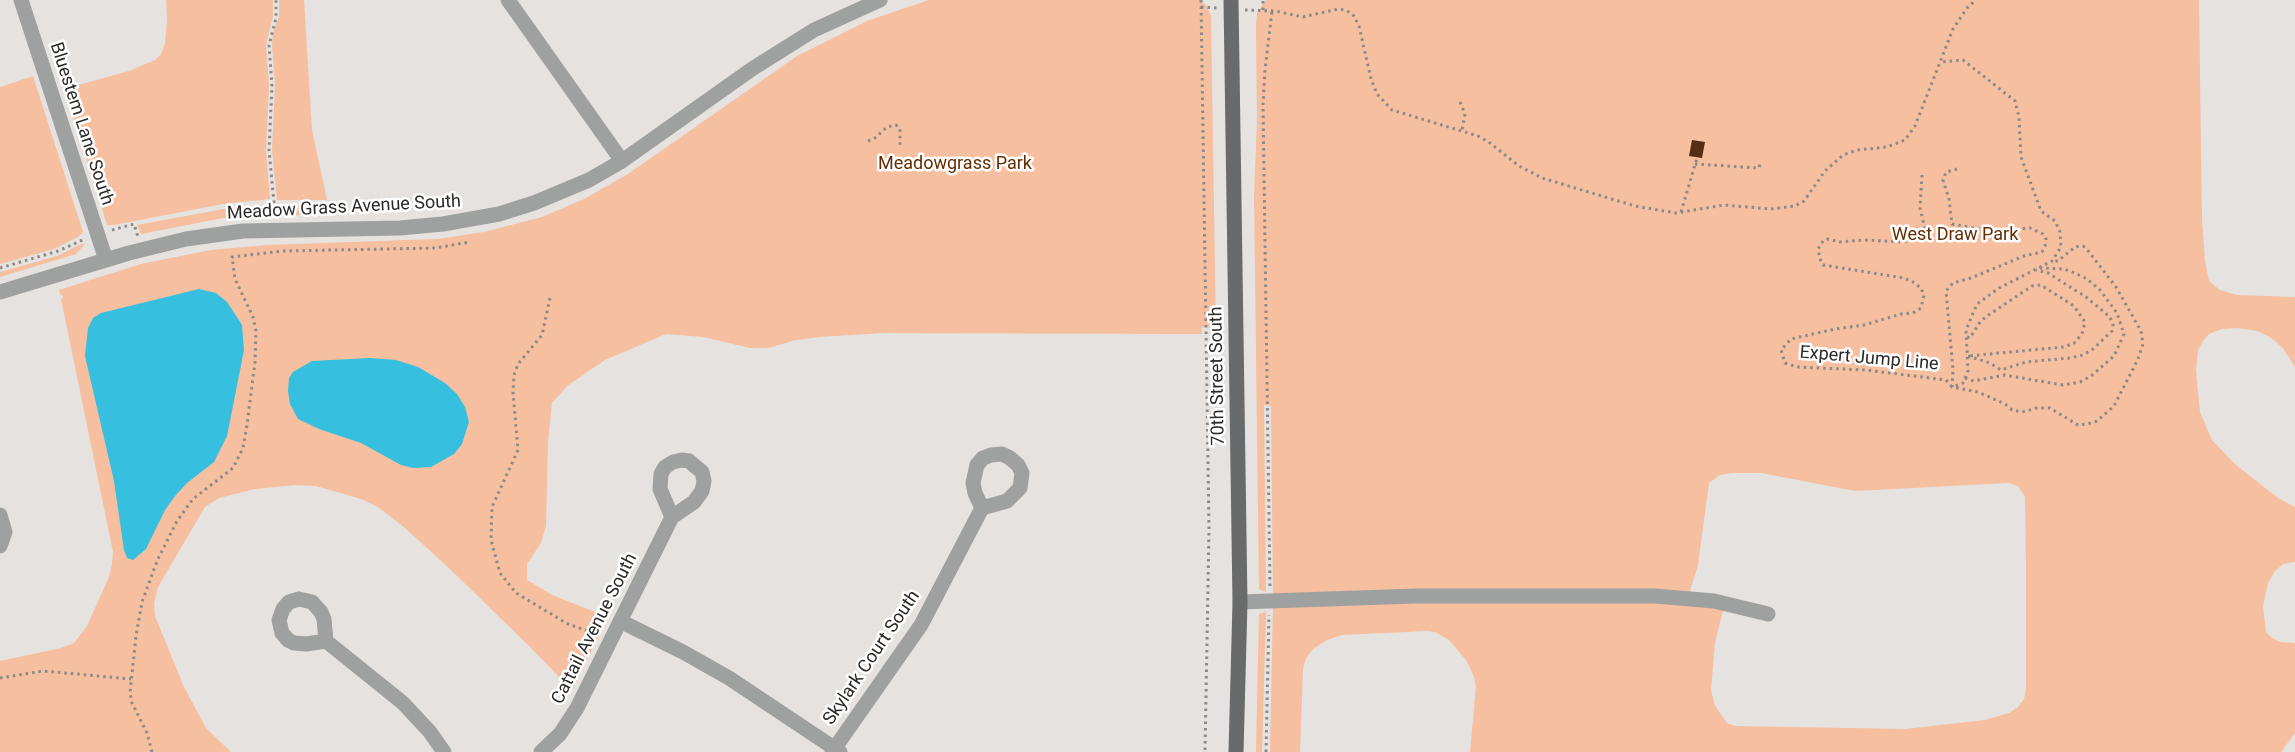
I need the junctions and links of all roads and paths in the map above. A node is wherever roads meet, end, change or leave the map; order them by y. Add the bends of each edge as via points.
1 (21, 0) edge
2 (276, 0) edge
3 (508, 0) edge
4 (880, 0) edge
5 (1201, 0) edge
6 (1231, 0) edge
7 (1263, 0) edge
8 (1976, 0) edge
9 (1272, 11) junction
10 (1940, 62) junction
11 (1460, 102) dead end
12 (1462, 130) junction
13 (868, 141) dead end
14 (900, 147) dead end
15 (1697, 158) dead end
16 (622, 161) junction
17 (1695, 164) junction
18 (1760, 164) dead end
19 (1957, 169) dead end
20 (1922, 175) dead end
21 (274, 203) dead end
22 (1681, 212) junction
23 (134, 224) dead end
24 (111, 230) dead end
25 (82, 239) dead end
26 (470, 242) dead end
27 (106, 260) junction
28 (2052, 261) junction
29 (0, 268) edge
30 (2038, 269) junction
31 (0, 292) edge
32 (550, 298) dead end
33 (1967, 337) junction
34 (1968, 356) junction
35 (1965, 378) junction
36 (1952, 387) junction
37 (982, 508) dead end
38 (0, 515) edge
39 (672, 517) dead end
40 (0, 546) edge
41 (1270, 601) junction
42 (1240, 602) junction
43 (1768, 614) dead end
44 (620, 621) junction
45 (596, 634) dead end
46 (326, 640) dead end
47 (0, 678) edge
48 (131, 679) junction
49 (835, 751) edge
50 (152, 752) edge
51 (444, 752) edge
52 (541, 752) edge
53 (1205, 752) edge
54 (1236, 752) edge
55 (1266, 752) edge

1 - 27 street, Bluestem Lane South
2 - 21 path via 276,18 269,45 272,86 269,150
3 - 16 street
4 - 16 street, Meadow Grass Avenue South via 829,22 790,44
5 - 53 path via 1209,529
6 - 42 main road, 70th Street South
7 - 9 path via 1263,10
8 - 10 path via 1958,20
9 - 12 path via 1303,16 1338,9 1349,11 1356,20 1371,79 1383,103 1399,113
9 - 41 path via 1264,70
10 - 22 path via 1909,136 1893,145 1844,155 1825,171 1799,204 1778,209 1724,205
10 - 28 path via 1963,60 2015,101 2021,157 2041,211 2055,221 2060,232 2062,247
11 - 12 path via 1465,114
12 - 22 path via 1490,143 1519,166 1542,178 1635,206
13 - 14 path via 887,127 896,125 900,129
15 - 17 path
16 - 27 street, Meadow Grass Avenue South via 549,198 474,219 400,228 234,232 180,240
17 - 18 path via 1759,168
17 - 22 path
19 - 36 path via 1943,175 1952,224 1990,231 2030,228 2046,239 2042,252 1953,283 1946,291
20 - 36 path, Expert Jump Line via 1920,208 1924,229 1918,238 1903,242 1840,242 1828,239 1818,248 1824,265 1913,282 1924,295 1921,308 1864,325 1798,336 1781,350 1785,364 1790,366 1866,370 1946,380
23 - 24 path
25 - 29 path via 58,252
26 - 48 path via 435,248 284,251 232,257 235,279 253,316 256,331 244,440 233,468 193,499 171,531 142,602
27 - 31 street, Meadow Grass Avenue South
28 - 30 path
28 - 36 path via 2058,261 2075,247 2086,248 2116,287 2142,331 2138,359 2114,406 2096,421 2078,425 2050,408 2022,412 2012,410 1978,392
30 - 33 path via 1999,288 1977,304 1966,330
30 - 34 path via 2086,297 2110,317 2112,330 2093,350 2070,358 2026,362 2001,370
30 - 35 path via 2070,271 2100,290 2117,313 2124,334 2114,356 2086,379 2063,385 2004,375 1974,381
32 - 45 path via 542,335 518,364 514,375 512,393 518,450 495,499 491,533 498,567 512,590 568,624
33 - 34 path
33 - 34 path via 1970,338 1987,316 2032,286 2049,287 2074,306 2085,322 2082,334 2074,343 2064,346
34 - 35 path
35 - 36 path via 1963,383
37 - 49 street, Skylark Court South via 921,624
38 - 40 street via 5,532
39 - 44 street, Cattail Avenue South
41 - 42 street
41 - 43 street via 1416,596 1655,596 1714,601
41 - 55 path
42 - 54 main road, 70th Street South
44 - 49 street via 729,678
44 - 52 street, Cattail Avenue South via 574,714 560,734
46 - 51 street via 403,703
47 - 48 path via 43,671
48 - 50 path via 132,703 147,733

